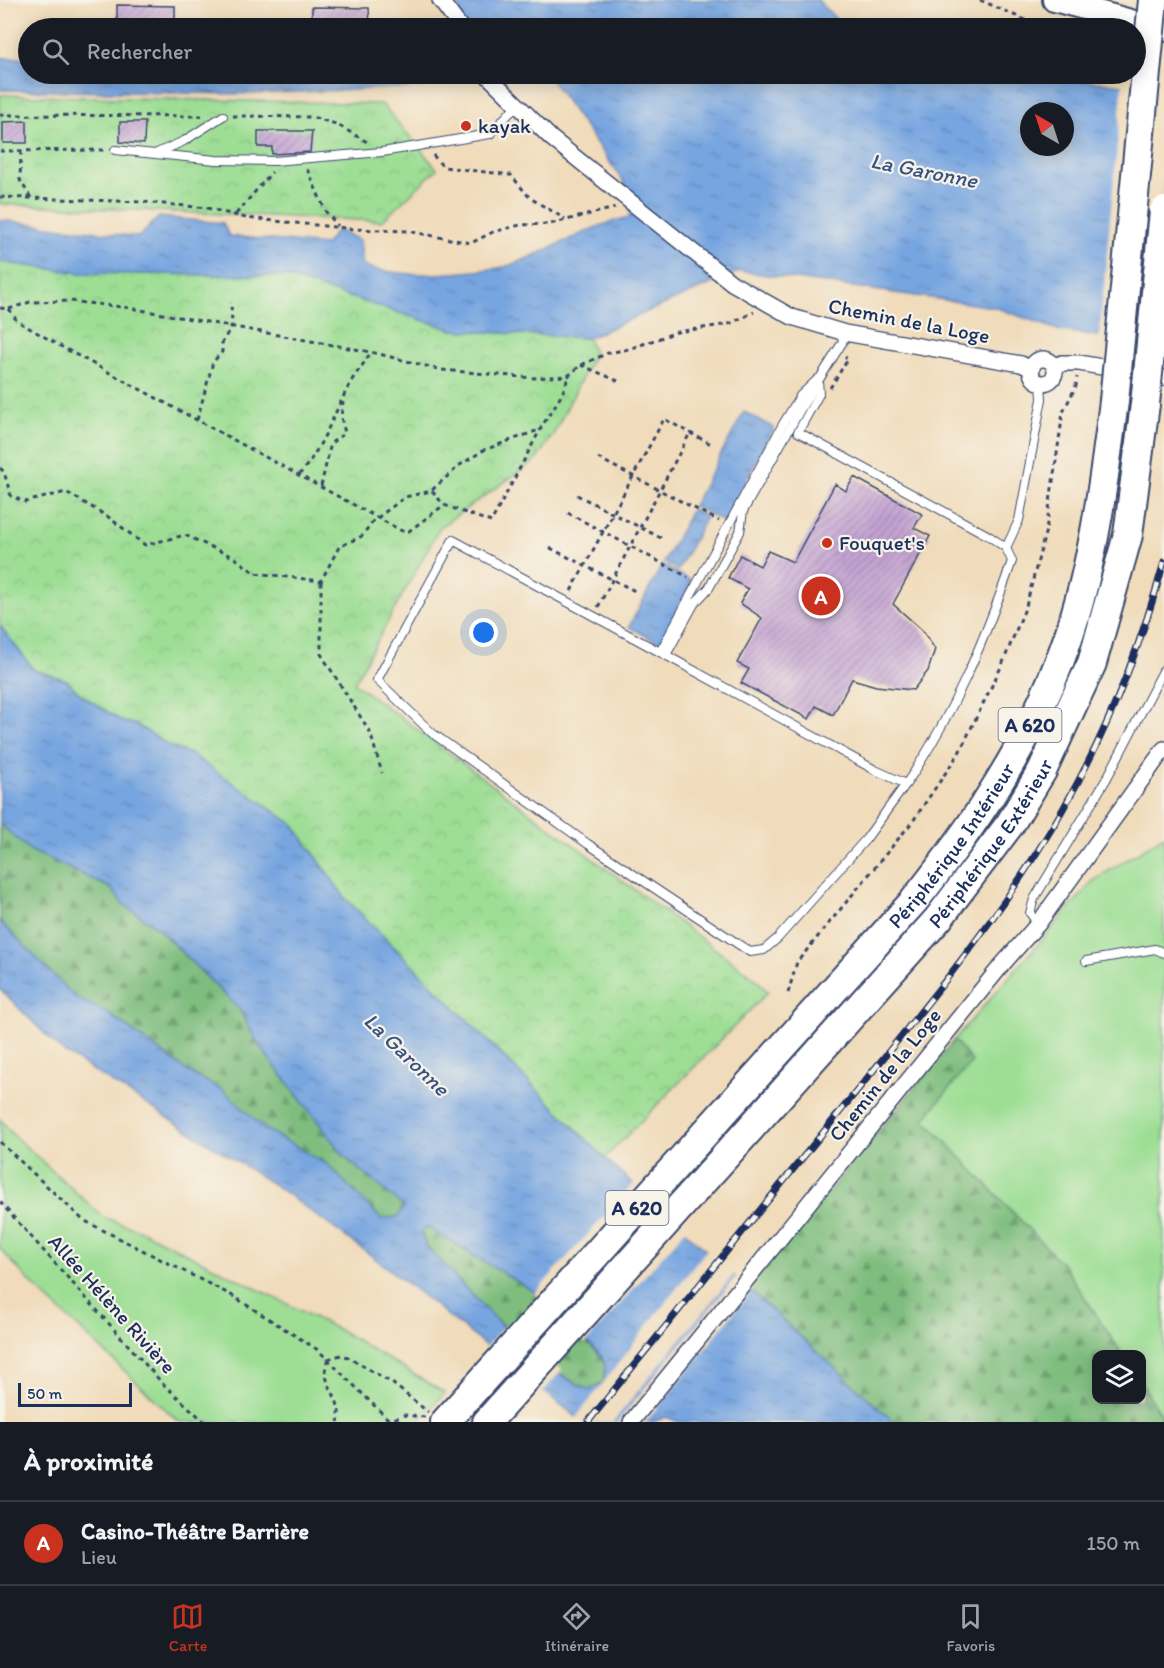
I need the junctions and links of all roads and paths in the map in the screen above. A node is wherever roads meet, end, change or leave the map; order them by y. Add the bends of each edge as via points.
1 (980, 0) edge
2 (1054, 0) edge
3 (1143, 0) edge
4 (1153, 0) edge
5 (437, 3) edge
6 (1164, 6) edge
7 (445, 18) edge
8 (451, 18) edge
9 (1020, 18) edge
10 (1120, 18) edge
11 (1146, 25) edge
12 (1164, 30) edge
13 (1146, 72) edge
14 (495, 84) edge
15 (506, 84) edge
16 (1145, 84) edge
17 (516, 106) junction
18 (223, 116) dead end
19 (424, 145) junction
20 (115, 150) joint
21 (0, 151) edge
22 (21, 151) junction
23 (156, 154) junction
24 (579, 159) junction
25 (302, 160) junction
26 (274, 161) junction
27 (0, 197) edge
28 (31, 198) junction
29 (621, 201) junction
30 (1164, 210) edge
31 (236, 214) junction
32 (565, 219) junction
33 (339, 227) junction
34 (231, 302) dead end
35 (763, 302) junction
36 (0, 308) edge
37 (9, 309) junction
38 (232, 325) junction
39 (845, 333) junction
40 (371, 352) junction
41 (581, 365) junction
42 (1032, 369) junction
43 (1055, 369) junction
44 (568, 376) junction
45 (1164, 378) edge
46 (818, 379) junction
47 (618, 381) dead end
48 (1041, 383) junction
49 (343, 398) junction
50 (197, 420) junction
51 (786, 426) junction
52 (539, 430) junction
53 (798, 432) junction
54 (690, 433) junction
55 (711, 444) dead end
56 (598, 458) dead end
57 (0, 468) edge
58 (299, 475) junction
59 (633, 476) junction
60 (321, 486) junction
61 (660, 490) junction
62 (431, 491) junction
63 (577, 495) dead end
64 (444, 505) junction
65 (568, 513) dead end
66 (612, 513) junction
67 (378, 517) junction
68 (728, 526) junction
69 (640, 528) junction
70 (603, 532) junction
71 (661, 538) dead end
72 (630, 546) junction
73 (550, 548) dead end
74 (1006, 548) junction
75 (585, 565) junction
76 (613, 579) junction
77 (321, 581) junction
78 (697, 582) junction
79 (635, 591) dead end
80 (566, 601) junction
81 (590, 614) junction
82 (663, 654) junction
83 (1164, 669) edge
84 (1164, 749) edge
85 (382, 773) dead end
86 (906, 784) junction
87 (1038, 924) junction
88 (1164, 953) edge
89 (1086, 961) dead end
90 (0, 1142) edge
91 (0, 1202) edge
92 (328, 1359) junction
93 (417, 1402) dead end
94 (439, 1420) edge
95 (388, 1421) edge
96 (205, 1422) edge
97 (338, 1422) edge
98 (487, 1422) edge
99 (631, 1422) edge

1 - 9 path
2 - 10 main road
3 - 6 main road
4 - 13 highway, Périphérique Intérieur / A 620, bridge
5 - 7 street
5 - 8 street
11 - 12 main road
14 - 17 street, Chemin de la Loge
15 - 24 street, Chemin de la Loge
16 - 94 highway, Périphérique Intérieur / A 620, bridge via 1100,505 1084,582 1060,660 1015,756 951,855 914,901
17 - 19 lane via 490,135
17 - 24 street, Chemin de la Loge
18 - 23 lane
19 - 25 lane
19 - 32 path via 443,167 510,175 530,198
20 - 22 path
20 - 23 lane
21 - 22 path
22 - 28 path via 20,180
23 - 26 lane
24 - 29 street, Chemin de la Loge
25 - 26 lane
25 - 33 path via 326,212
26 - 31 path via 272,172
27 - 28 path
28 - 31 path via 143,202
29 - 32 path
29 - 35 street, Chemin de la Loge
30 - 98 highway, Périphérique Extérieur / A 620, bridge via 1145,404 1119,577 1092,663 1042,771 987,857 938,919
31 - 33 path
32 - 33 path via 520,225 471,243 407,231
34 - 38 path
35 - 39 street, Chemin de la Loge via 792,317
35 - 41 path via 756,311 729,324 677,332
36 - 37 path
37 - 38 path via 30,302 69,301
37 - 50 path via 17,321
38 - 40 path
38 - 50 path via 222,343 222,352 213,362
39 - 42 street, Chemin de la Loge
39 - 46 lane
40 - 44 path via 442,370 486,376
40 - 49 path
41 - 44 path
41 - 47 path
42 - 43 street, Chemin de la Loge via 1043,360 1051,362
42 - 48 street via 1034,378
43 - 45 street, Chemin de la Loge via 1062,363 1079,363
43 - 48 street via 1052,380
44 - 52 path via 565,390
46 - 51 lane via 800,396
46 - 53 lane via 819,394
48 - 74 lane via 1042,399 1019,520
49 - 58 path via 316,455
49 - 60 path via 341,417 345,433 332,443
50 - 58 path
51 - 53 lane
51 - 68 lane
51 - 82 lane via 743,511 740,532 710,588 694,604
52 - 62 path via 484,450
52 - 64 path via 491,522
53 - 74 lane
54 - 55 path
54 - 59 path via 663,418
54 - 61 path
56 - 59 path
57 - 77 path via 11,496 25,502 66,492 145,545 185,535 235,558 255,573
58 - 60 path
59 - 61 path
59 - 66 path
60 - 67 path
61 - 68 path
61 - 69 path
62 - 64 path
62 - 67 path via 413,493
63 - 66 path
64 - 67 path via 409,531
65 - 70 path
66 - 69 path
66 - 70 path
67 - 77 path via 362,536 339,547
68 - 78 lane
69 - 71 path
69 - 72 path
70 - 72 path
70 - 75 path
72 - 76 path
72 - 78 path
73 - 75 path
74 - 86 lane via 1012,561 991,622 939,735
75 - 76 path
75 - 80 path
76 - 79 path
76 - 81 path
77 - 85 path via 321,654 370,732
78 - 82 lane
80 - 81 lane
80 - 86 lane via 453,540 377,680 432,733 750,952 764,950 778,938 866,839
81 - 82 lane
82 - 86 lane
83 - 87 lane via 1112,768 1034,899 1030,913
84 - 87 street, Chemin de la Loge
87 - 99 street, Chemin de la Loge
88 - 89 lane via 1155,949
90 - 92 path via 83,1220 231,1295
91 - 96 path, Allée Hélène Rivière via 163,1384
92 - 93 path via 348,1357
92 - 95 path
92 - 97 path via 326,1380 341,1411
94 - 95 path via 404,1415

